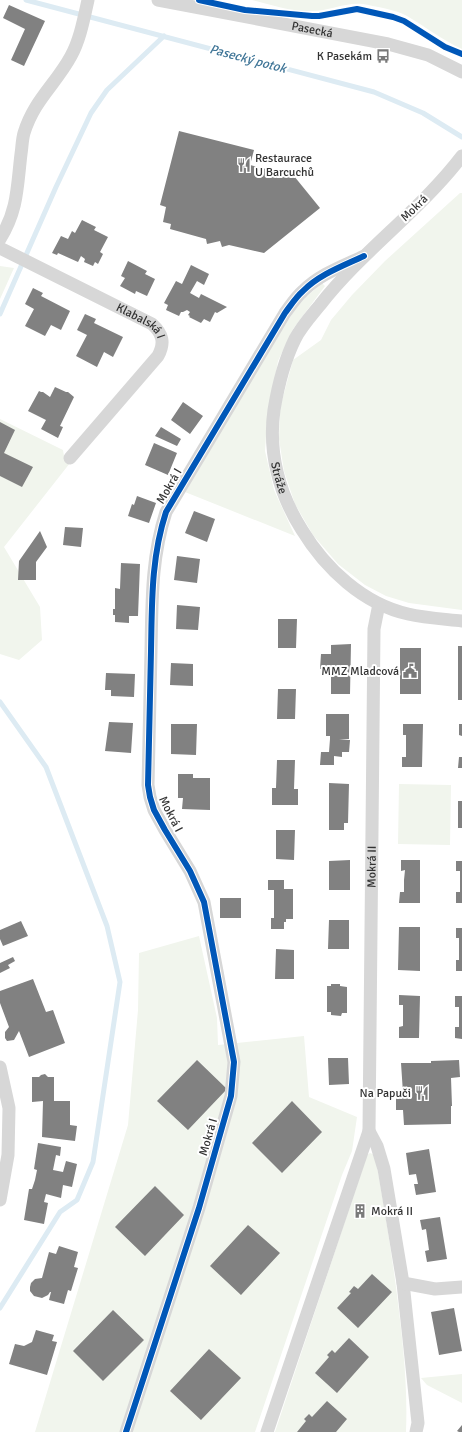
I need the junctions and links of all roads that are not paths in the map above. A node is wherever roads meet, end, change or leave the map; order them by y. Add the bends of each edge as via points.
1 (158, 0) edge
2 (88, 2) edge
3 (462, 72) edge
4 (462, 156) edge
5 (0, 239) edge
6 (0, 248) edge
7 (364, 256) junction
8 (70, 458) dead end
9 (379, 604) junction
10 (462, 621) edge
11 (0, 1067) edge
12 (369, 1130) junction
13 (0, 1200) edge
14 (403, 1283) junction
15 (462, 1287) edge
16 (126, 1432) edge
17 (267, 1432) edge
18 (416, 1432) edge

1 - 3 street, Pasecká via 388,44 428,55
2 - 5 street via 71,56 30,115 24,135 15,206
4 - 7 street, Mokrá via 439,184
6 - 8 street, Klabalská I via 152,324 162,337 158,356
7 - 9 street, Stráže via 330,292 295,339 278,388 273,418 273,445 275,464 286,500 307,539 334,570
7 - 16 street, Mokrá I via 325,274 303,291 285,313 166,512 155,552 152,586 149,791 154,810 190,871 204,902 234,1062 231,1096 199,1208
9 - 10 street, Stráže via 408,614
9 - 12 street, Mokrá II via 374,629
11 - 13 street via 9,1108 8,1155
12 - 14 street, Mokrá II via 384,1169
12 - 17 street, Mokrá II
14 - 15 street via 435,1290
14 - 18 street, Mokrá II via 418,1423

